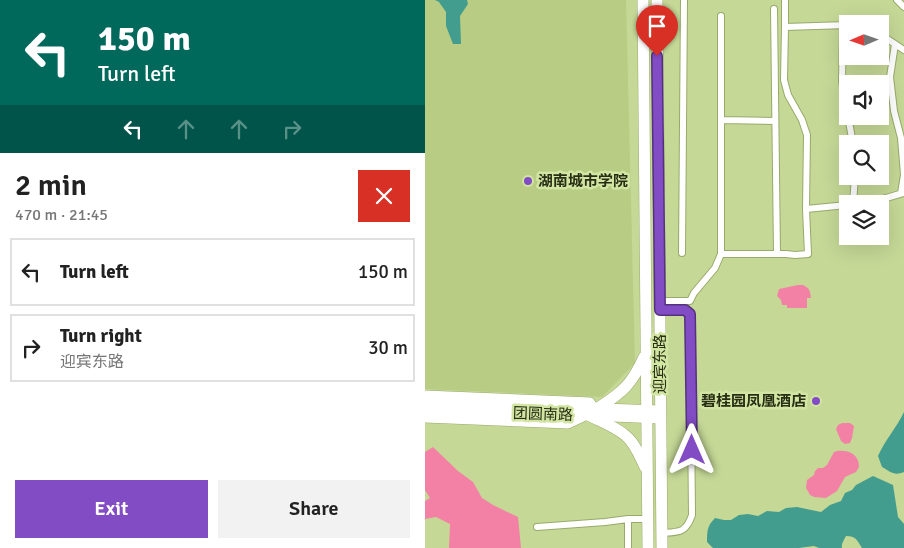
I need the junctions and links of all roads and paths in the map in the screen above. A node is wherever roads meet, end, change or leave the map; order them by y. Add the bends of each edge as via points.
1 (643, 0) edge
2 (657, 0) edge
3 (684, 0) edge
4 (785, 0) edge
5 (897, 0) edge
6 (904, 7) edge
7 (774, 9) dead end
8 (721, 16) dead end
9 (839, 25) edge
10 (785, 27) junction
11 (889, 40) edge
12 (895, 44) junction
13 (904, 50) edge
14 (721, 120) junction
15 (775, 121) junction
16 (903, 193) edge
17 (889, 197) edge
18 (839, 206) edge
19 (806, 208) junction
20 (682, 253) dead end
21 (721, 254) junction
22 (777, 254) junction
23 (660, 306) junction
24 (646, 353) junction
25 (425, 394) edge
26 (425, 402) edge
27 (425, 409) edge
28 (592, 412) junction
29 (646, 414) junction
30 (660, 414) junction
31 (425, 418) edge
32 (647, 472) junction
33 (628, 519) junction
34 (647, 519) junction
35 (537, 528) dead end
36 (662, 533) junction
37 (628, 548) edge
38 (648, 548) edge
39 (662, 548) edge

1 - 24 highway, 迎宾东路
2 - 23 highway, 迎宾东路
3 - 20 street
4 - 10 street
5 - 6 street
7 - 15 street
8 - 14 street
9 - 10 street
10 - 19 street via 784,80 807,136
11 - 12 street
12 - 13 street
12 - 16 street via 890,77 901,138
14 - 15 street
14 - 21 street
15 - 22 street
16 - 17 street
18 - 19 street
19 - 22 street via 808,254
21 - 22 street
21 - 23 street via 715,268 690,301
23 - 30 highway, 迎宾东路
23 - 36 street via 685,310 690,314 691,338 692,514 689,525 679,532
24 - 28 highway via 626,388
24 - 29 highway, 迎宾东路
25 - 28 main road via 590,402
26 - 28 main road, 团圆南路
27 - 28 main road, 团圆南路
28 - 29 main road, 团圆南路
28 - 31 main road via 568,424
28 - 32 highway via 627,436 639,452
29 - 30 main road, 团圆南路
29 - 32 highway, 迎宾东路
30 - 36 highway, 迎宾东路
32 - 34 highway, 迎宾东路
33 - 34 street
33 - 35 street
33 - 37 street
34 - 38 highway, 迎宾东路
36 - 39 highway, 迎宾东路

